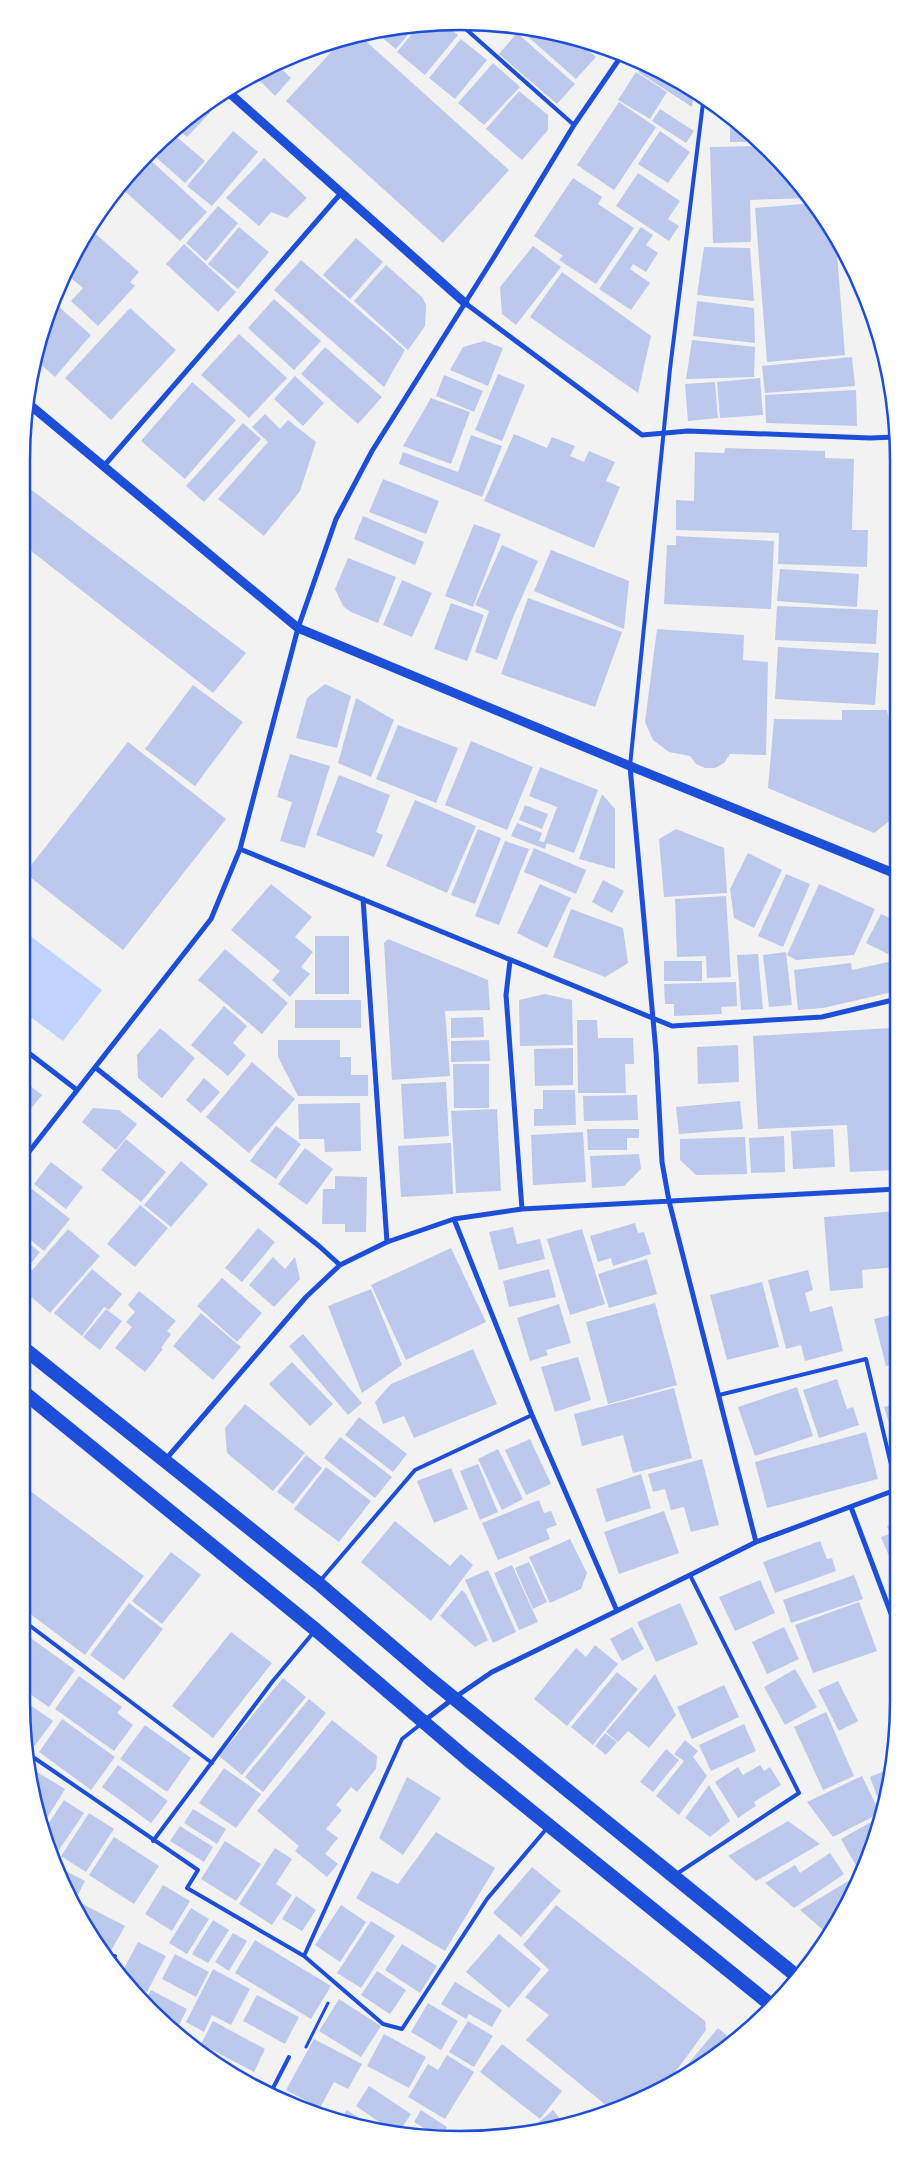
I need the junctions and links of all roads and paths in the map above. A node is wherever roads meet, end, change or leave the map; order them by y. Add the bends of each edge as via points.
1 (467, 30) edge
2 (618, 60) edge
3 (232, 96) edge
4 (703, 105) edge
5 (574, 125) junction
6 (342, 192) junction
7 (465, 303) junction
8 (33, 409) edge
9 (663, 433) junction
10 (889, 437) edge
11 (103, 467) junction
12 (298, 628) junction
13 (630, 766) junction
14 (240, 849) junction
15 (890, 872) edge
16 (362, 899) junction
17 (510, 961) junction
18 (890, 1001) edge
19 (652, 1018) junction
20 (30, 1054) edge
21 (96, 1068) junction
22 (77, 1090) junction
23 (30, 1150) edge
24 (890, 1189) edge
25 (669, 1201) junction
26 (522, 1209) junction
27 (454, 1219) junction
28 (387, 1242) junction
29 (340, 1265) junction
30 (30, 1353) edge
31 (719, 1395) junction
32 (30, 1397) edge
33 (532, 1415) junction
34 (890, 1457) edge
35 (166, 1459) junction
36 (890, 1493) edge
37 (851, 1507) junction
38 (756, 1542) junction
39 (690, 1575) junction
40 (318, 1582) junction
41 (617, 1611) junction
42 (890, 1613) edge
43 (30, 1626) edge
44 (316, 1630) junction
45 (454, 1698) junction
46 (424, 1721) junction
47 (34, 1758) edge
48 (212, 1762) junction
49 (550, 1825) junction
50 (153, 1841) junction
51 (674, 1876) junction
52 (304, 1956) junction
53 (793, 1973) edge
54 (338, 1984) junction
55 (767, 2002) edge
56 (289, 2057) joint
57 (273, 2088) edge

1 - 5 lane
2 - 5 street
3 - 6 street
4 - 9 lane
5 - 7 street
6 - 7 street
6 - 11 street
7 - 9 street via 642,435
7 - 12 street via 372,451 336,519
8 - 11 street
9 - 10 street
9 - 13 lane
11 - 12 street
12 - 13 street
12 - 14 street
13 - 15 street
13 - 19 street
14 - 16 street
14 - 21 street via 211,920
16 - 17 street
16 - 28 street
17 - 19 street
17 - 26 street via 506,995
18 - 19 street via 822,1018 672,1026
19 - 25 street via 662,1162
20 - 22 street
21 - 22 street
21 - 29 street
22 - 23 street
24 - 25 street
25 - 26 street
25 - 31 street
26 - 27 street
27 - 28 street
27 - 33 street
28 - 29 street
29 - 35 street via 306,1297
30 - 35 highway
31 - 34 lane via 866,1359
31 - 38 street
32 - 44 highway
33 - 40 lane via 415,1470
33 - 41 street
35 - 40 highway
36 - 37 street
37 - 38 street
37 - 42 street
38 - 39 street
39 - 41 street
39 - 51 lane via 799,1793
40 - 45 highway
41 - 45 street via 492,1672
43 - 48 lane
44 - 46 highway
44 - 48 lane
45 - 46 street
45 - 51 highway
46 - 49 highway
46 - 52 lane via 402,1739
47 - 50 lane
48 - 50 lane
49 - 54 lane via 487,1899 402,2029 383,2024
49 - 55 highway
50 - 52 lane via 198,1870 187,1888
51 - 53 highway
52 - 54 lane
54 - 56 path via 304,2051
56 - 57 lane

